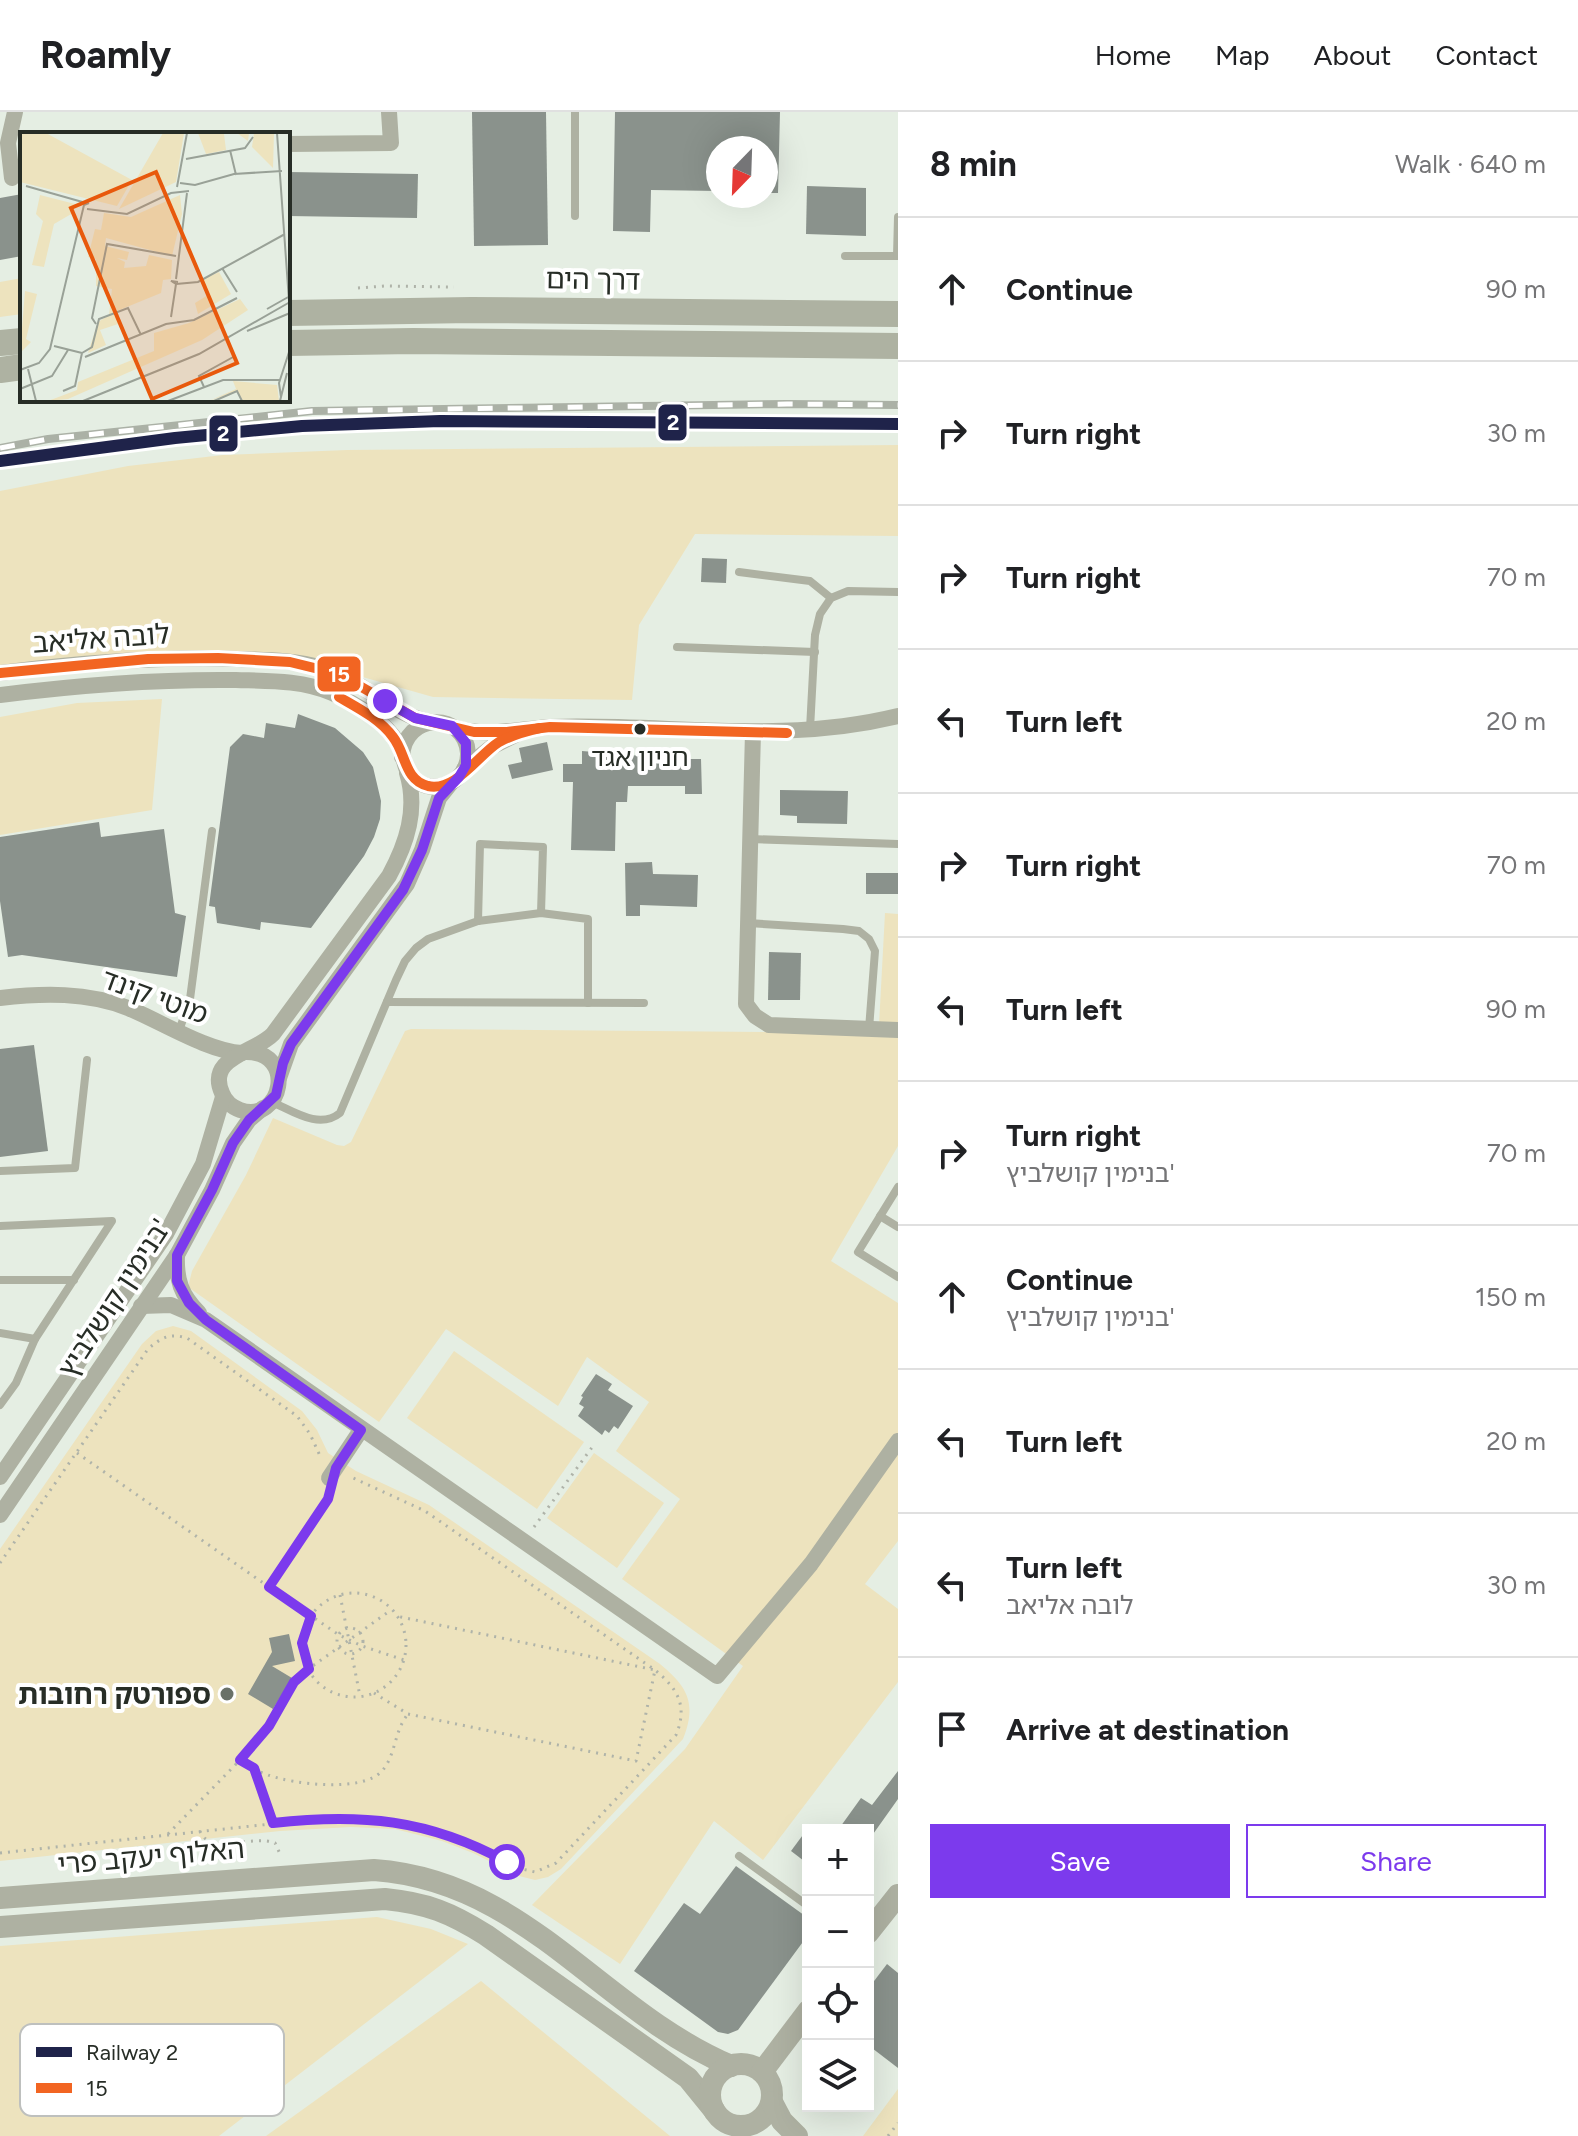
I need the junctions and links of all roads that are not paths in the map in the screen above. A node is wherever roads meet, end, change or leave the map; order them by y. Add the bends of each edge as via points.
1 (15, 112) edge
2 (389, 112) edge
3 (575, 112) edge
4 (290, 144) edge
5 (11, 178) edge
6 (575, 216) dead end
7 (898, 217) edge
8 (845, 256) dead end
9 (897, 256) edge
10 (290, 313) edge
11 (898, 314) edge
12 (290, 343) edge
13 (20, 344) edge
14 (898, 346) edge
15 (5, 364) edge
16 (739, 572) dead end
17 (898, 592) edge
18 (831, 598) junction
19 (677, 647) dead end
20 (815, 652) junction
21 (0, 673) edge
22 (0, 695) edge
23 (898, 716) edge
24 (440, 723) junction
25 (528, 731) junction
26 (810, 731) junction
27 (753, 732) junction
28 (404, 764) junction
29 (460, 774) junction
30 (212, 831) dead end
31 (750, 839) junction
32 (898, 844) edge
33 (541, 913) junction
34 (478, 921) junction
35 (748, 923) junction
36 (0, 998) edge
37 (387, 1002) junction
38 (588, 1003) junction
39 (644, 1003) dead end
40 (869, 1030) junction
41 (898, 1030) edge
42 (179, 1031) junction
43 (244, 1052) junction
44 (87, 1060) dead end
45 (279, 1079) junction
46 (223, 1097) junction
47 (268, 1104) junction
48 (0, 1171) edge
49 (898, 1187) edge
50 (880, 1216) junction
51 (0, 1226) edge
52 (898, 1227) edge
53 (177, 1255) junction
54 (898, 1277) edge
55 (0, 1280) edge
56 (74, 1280) junction
57 (141, 1306) junction
58 (206, 1320) junction
59 (0, 1333) edge
60 (35, 1339) junction
61 (0, 1405) edge
62 (361, 1430) junction
63 (898, 1441) edge
64 (332, 1473) road end
65 (0, 1477) edge
66 (0, 1515) edge
67 (739, 1856) dead end
68 (0, 1898) edge
69 (802, 1902) edge
70 (894, 1907) edge
71 (0, 1927) edge
72 (874, 1927) edge
73 (802, 2019) edge
74 (731, 2066) junction
75 (762, 2072) junction
76 (772, 2102) junction
77 (722, 2118) junction
78 (751, 2136) edge
79 (797, 2136) edge

1 - 5 street via 8,143
2 - 4 street via 391,143
3 - 6 lane
7 - 9 lane
8 - 9 lane
10 - 11 main road, דרך הים
12 - 14 main road
13 - 15 main road
16 - 18 lane via 810,581
17 - 18 lane via 848,591
18 - 20 lane via 820,614
19 - 20 lane
20 - 26 lane
21 - 24 street, לובה אליאב via 148,659 300,663 349,678 401,712
22 - 28 street, לובה אליאב via 153,680 304,684 339,696 372,718 396,740
23 - 26 street
24 - 25 street via 483,732
24 - 28 street via 423,724 409,735
24 - 29 street via 466,743 468,757
25 - 27 street via 550,727
25 - 29 street via 493,746
26 - 27 street
27 - 31 street
28 - 29 street via 420,784 434,787
28 - 43 street via 412,813 389,876 273,1034
29 - 45 street via 439,798 403,890 291,1044
30 - 42 lane via 190,999
31 - 32 lane
31 - 35 street
33 - 34 lane
33 - 34 lane via 543,847 480,844
33 - 38 lane via 588,919
34 - 37 lane via 416,948
35 - 40 street via 746,1004 755,1016 769,1025
35 - 40 lane via 859,931 869,939 875,951
36 - 42 street, מוטי קינד via 90,998
37 - 38 lane
37 - 47 lane via 340,1113 324,1121
38 - 39 lane
40 - 41 street
42 - 43 street, מוטי קינד via 221,1049
43 - 45 street via 268,1058
43 - 46 street via 222,1068
44 - 48 lane via 75,1168
45 - 47 street
46 - 47 street via 240,1110
46 - 65 street, בנימין קושלביץ' via 192,1189
47 - 53 street, בנימין קושלביץ' via 233,1143
49 - 50 lane
50 - 52 lane
50 - 54 lane via 858,1252
51 - 56 lane via 112,1221
53 - 57 street, בנימין קושלביץ'
53 - 58 street via 177,1281
55 - 56 lane
56 - 60 lane
57 - 58 street via 171,1305
57 - 66 street, בנימין קושלביץ'
58 - 62 street
59 - 60 lane
60 - 61 lane
62 - 63 street via 717,1676 811,1564
62 - 64 street
67 - 69 lane
68 - 74 street, האלוף יעקב פרי via 285,1875 384,1870 416,1874 461,1889 522,1922 660,2029
70 - 72 street
71 - 77 street, האלוף יעקב פרי via 385,1899 432,1906 486,1935 688,2078
73 - 75 street
74 - 75 street
74 - 77 street via 714,2079 710,2100
75 - 76 street via 771,2086
76 - 77 street via 751,2125
76 - 79 street
77 - 78 street, האלוף יעקב פרי

